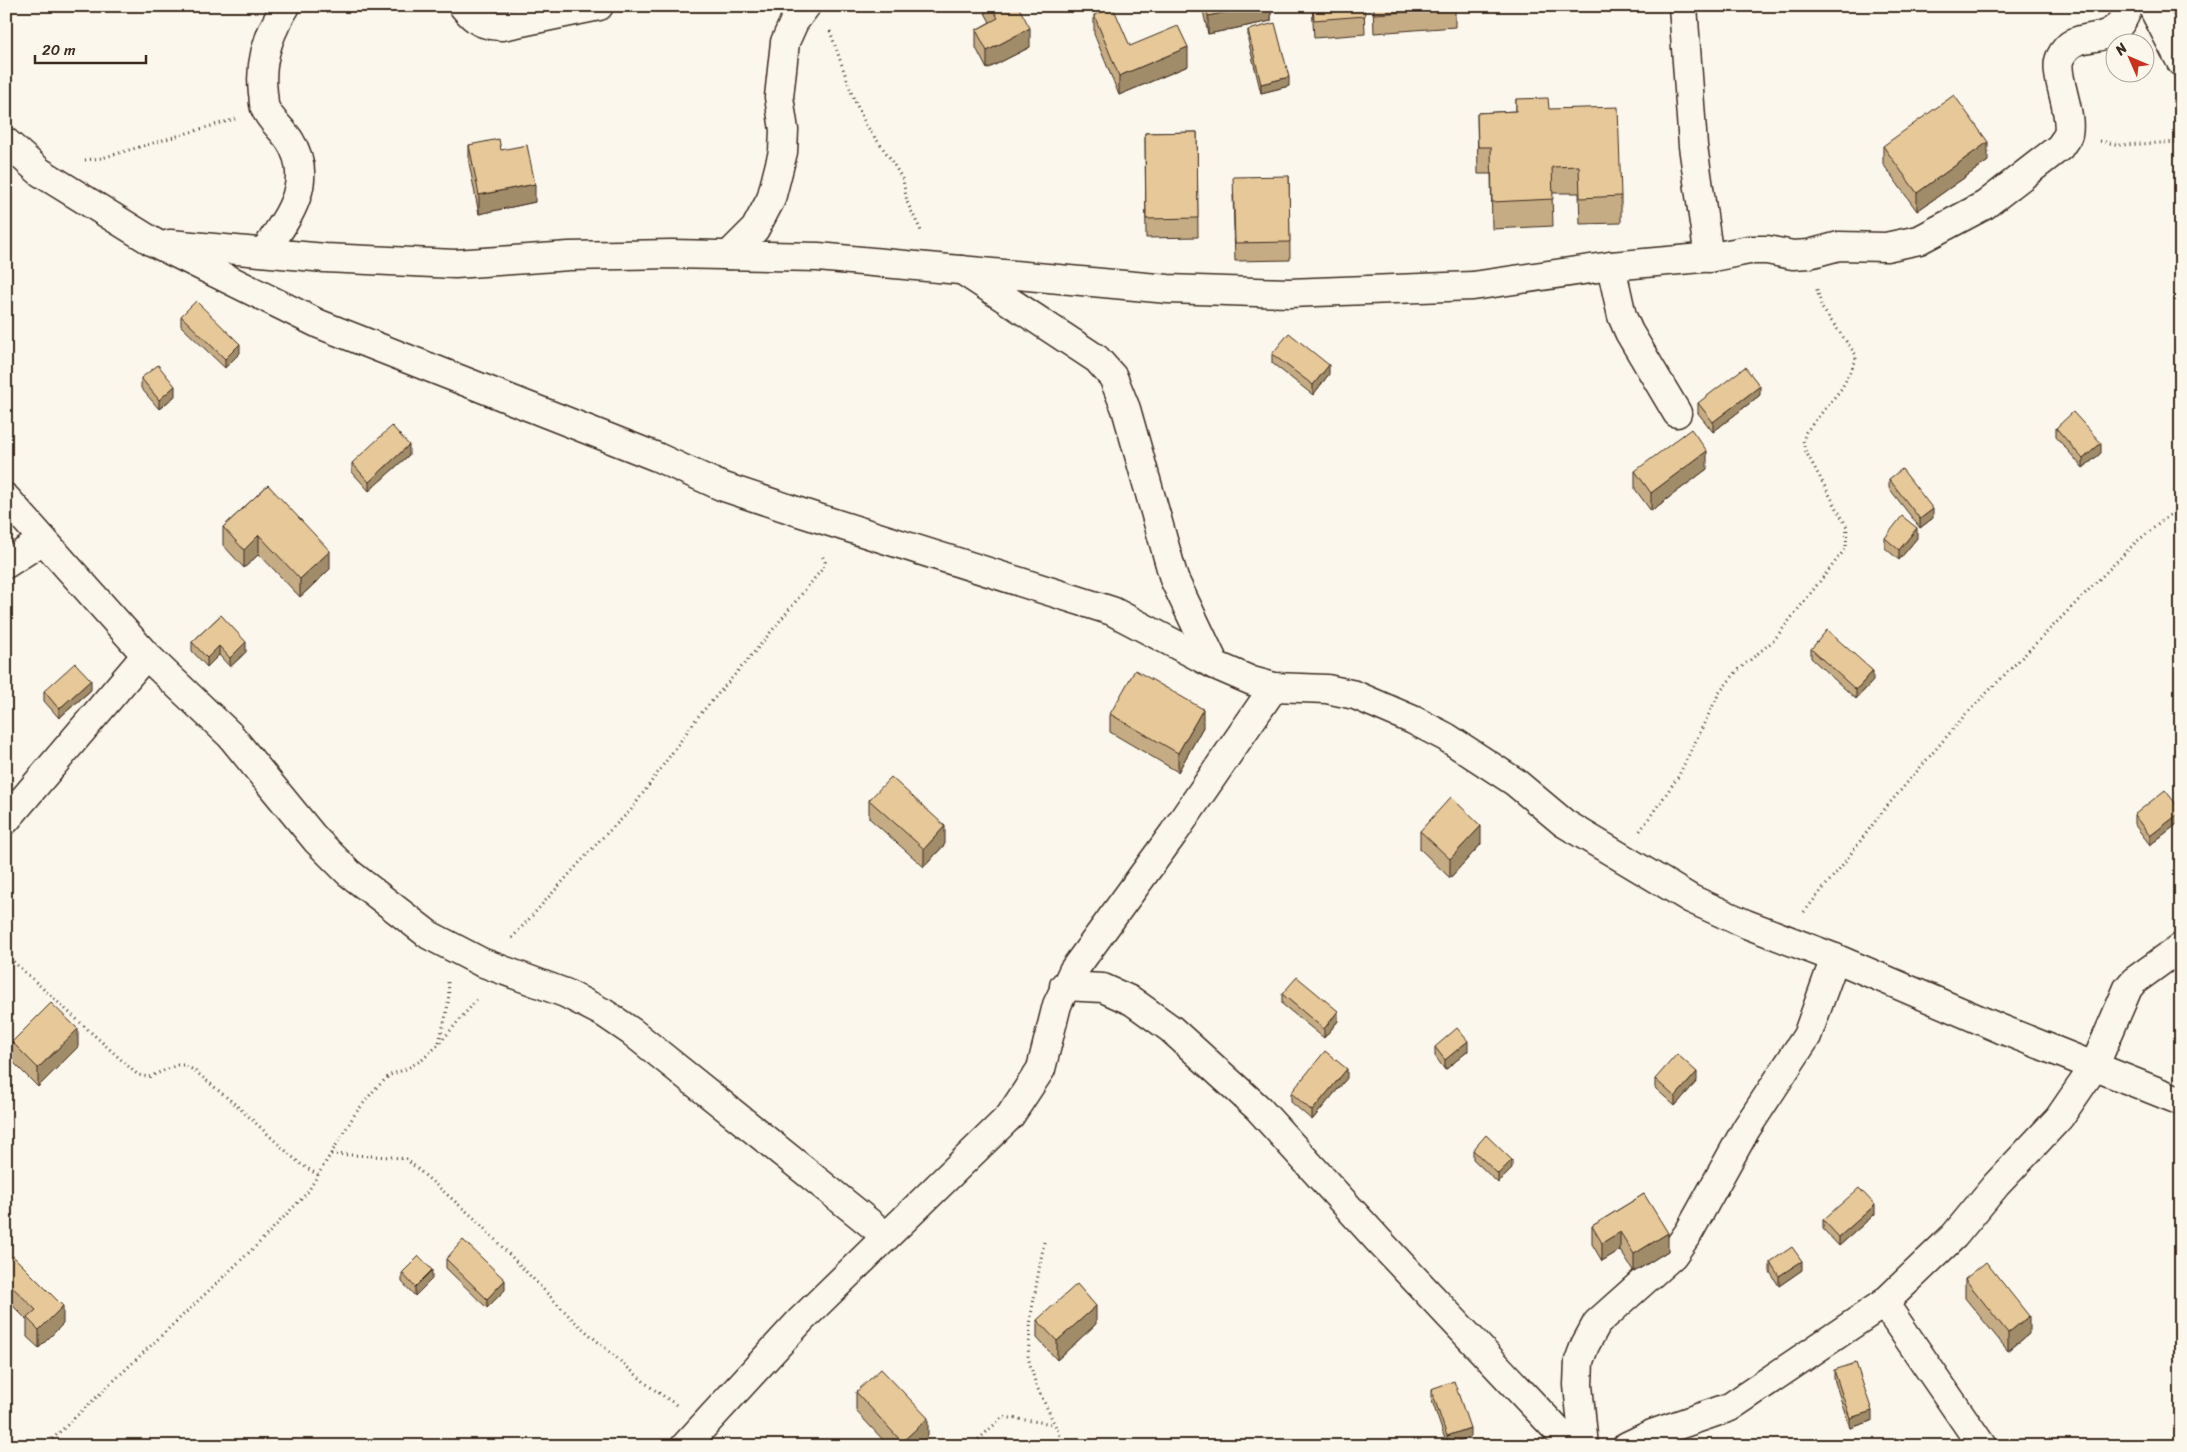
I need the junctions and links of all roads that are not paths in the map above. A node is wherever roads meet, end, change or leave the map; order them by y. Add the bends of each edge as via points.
1 (286, 6) edge
2 (463, 6) edge
3 (599, 6) edge
4 (806, 6) edge
5 (1683, 6) edge
6 (2129, 6) edge
7 (2152, 6) edge
8 (2181, 62) edge
9 (6, 142) edge
10 (153, 242) junction
11 (264, 252) junction
12 (729, 255) junction
13 (1708, 258) junction
14 (1611, 266) junction
15 (955, 269) junction
16 (1677, 413) dead end
17 (6, 498) edge
18 (43, 540) junction
19 (6, 564) edge
20 (146, 655) junction
21 (1215, 665) junction
22 (1274, 687) junction
23 (6, 820) edge
24 (2181, 947) edge
25 (1835, 958) junction
26 (1064, 986) junction
27 (2094, 1067) junction
28 (2181, 1101) edge
29 (886, 1236) junction
30 (1884, 1303) junction
31 (685, 1446) edge
32 (1572, 1446) edge
33 (1584, 1446) edge
34 (1627, 1446) edge
35 (1982, 1446) edge

1 - 11 street via 274,24 265,48 262,84 265,108 296,152 300,176 290,216
2 - 3 street via 486,26 502,26
4 - 12 street via 785,42 779,97 784,130 783,152 771,198 755,229
5 - 13 street via 1693,146
6 - 13 street via 2117,28 2110,33 2073,42 2060,59 2068,111 2068,135 2060,147 1985,205 1919,240 1886,247 1839,246 1793,255 1749,250
7 - 8 street
9 - 10 street via 40,172
10 - 11 street
10 - 21 street via 319,324 657,457 721,486 1112,611
11 - 12 street via 455,264 569,256
12 - 15 street via 818,257
13 - 14 street
14 - 15 street via 1473,286 1289,293 1168,289
14 - 16 street via 1622,316 1629,332
15 - 21 street via 1097,359 1113,377 1126,409 1174,579
17 - 18 street
18 - 19 street
18 - 20 street
20 - 23 street
20 - 29 street via 230,735 316,840 349,873 428,935 495,967 565,992 632,1032
21 - 22 street
22 - 25 street via 1327,689 1355,695 1413,720 1446,737 1515,782 1564,823 1708,907
22 - 26 street
24 - 27 street via 2128,988
25 - 27 street
25 - 33 street via 1807,1036 1746,1128 1689,1232 1673,1255 1597,1323 1585,1344 1579,1361 1578,1385
26 - 29 street via 1041,1069 1010,1116
26 - 32 street via 1103,988 1132,1001 1172,1029 1258,1108
27 - 28 street
27 - 30 street via 2058,1118 1996,1184 1954,1236
29 - 31 street via 801,1320
30 - 34 street via 1730,1407
30 - 35 street

